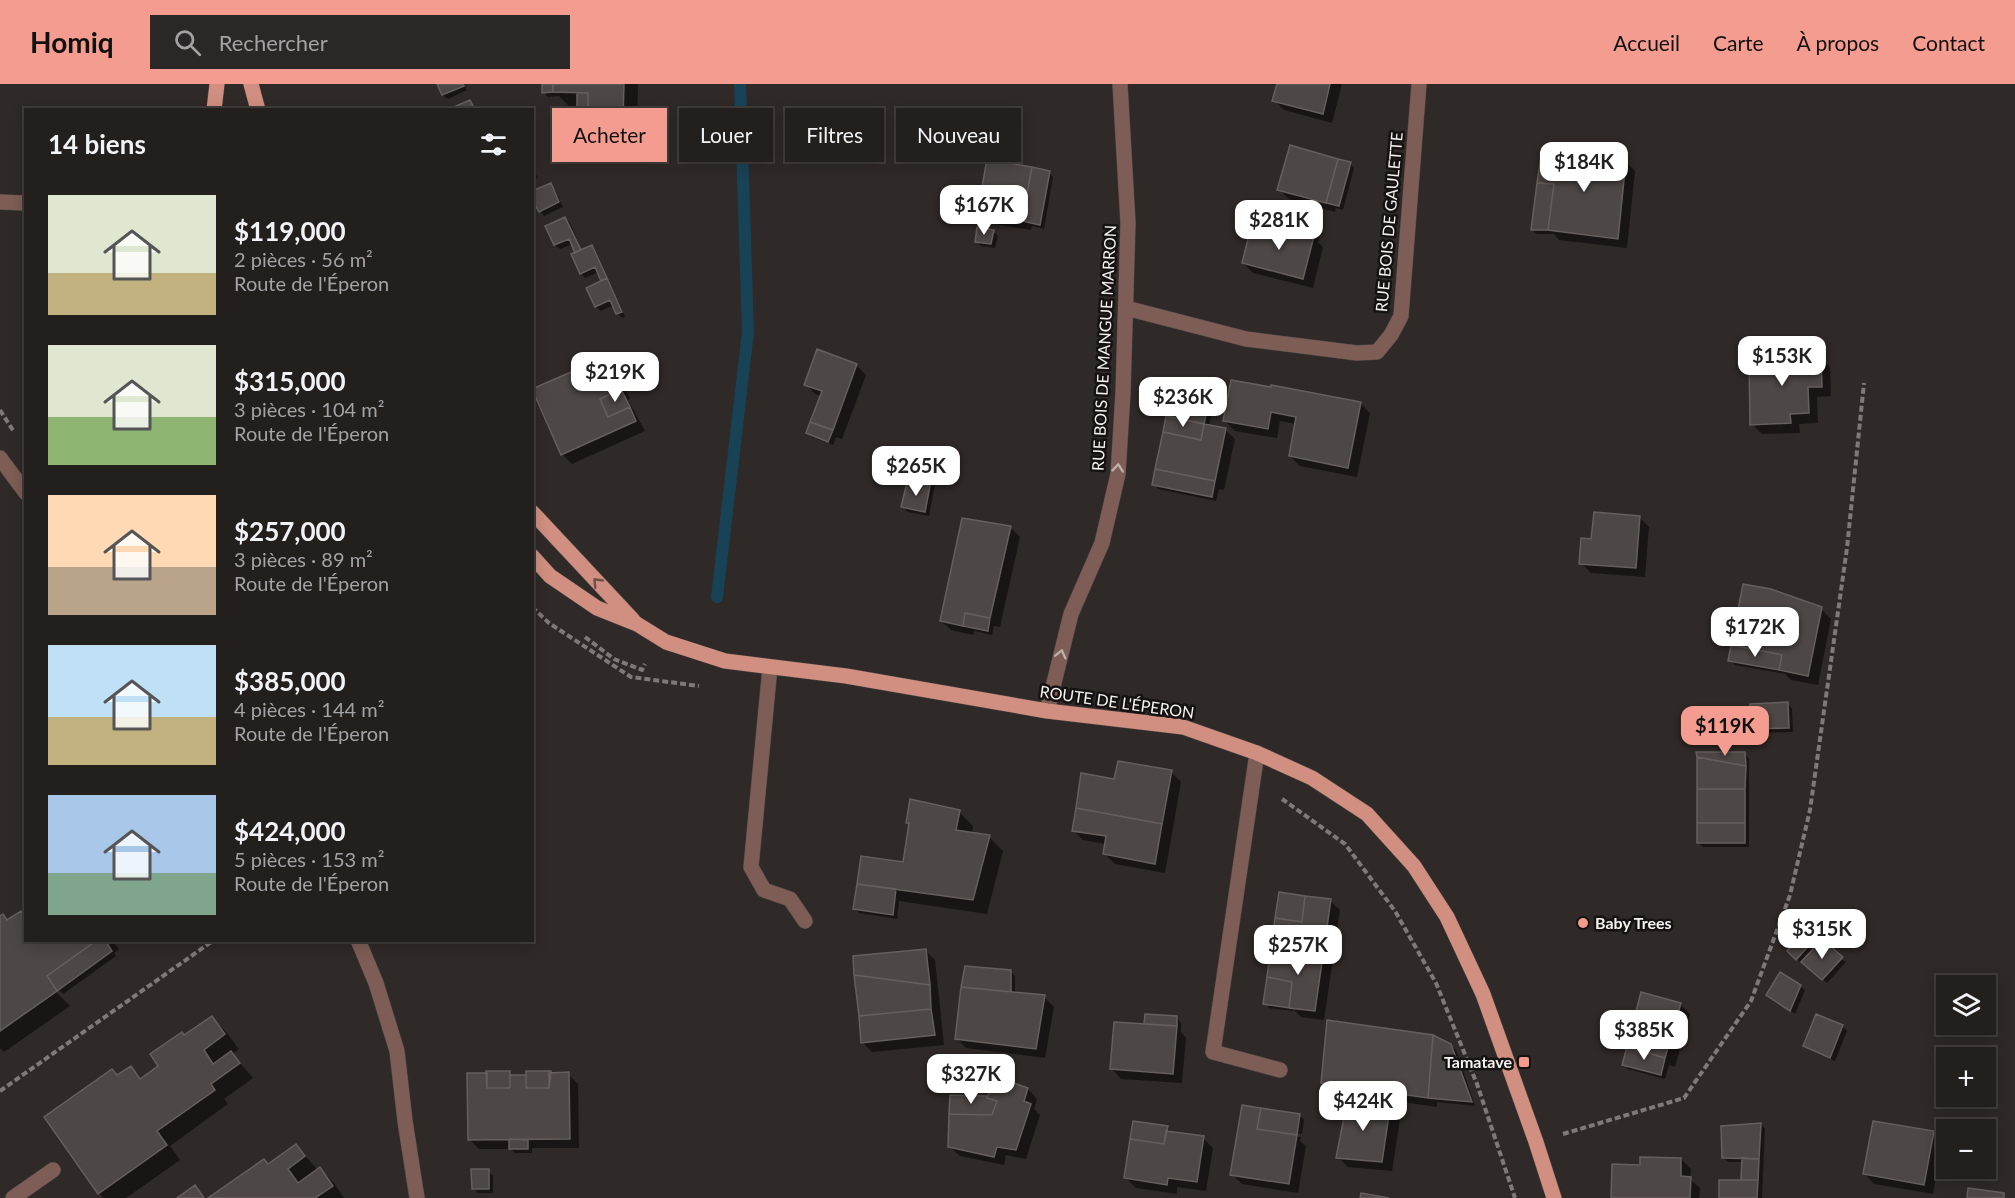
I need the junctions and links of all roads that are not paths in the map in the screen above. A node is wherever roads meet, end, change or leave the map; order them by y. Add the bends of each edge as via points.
1 (218, 84) edge
2 (251, 84) edge
3 (1120, 84) edge
4 (1419, 84) edge
5 (214, 108) edge
6 (257, 108) edge
7 (0, 202) edge
8 (24, 203) edge
9 (1126, 308) junction
10 (0, 458) edge
11 (24, 490) edge
12 (534, 514) edge
13 (534, 558) edge
14 (637, 624) junction
15 (770, 667) junction
16 (1047, 711) junction
17 (1257, 753) junction
18 (806, 921) dead end
19 (359, 942) edge
20 (1280, 1070) dead end
21 (53, 1170) dead end
22 (0, 1190) edge
23 (5, 1198) edge
24 (13, 1198) edge
25 (417, 1198) edge
26 (1554, 1198) edge

1 - 5 main road
2 - 6 main road
3 - 9 street, RUE BOIS DE MANGUE MARRON via 1128,223
4 - 9 street, RUE BOIS DE GAULETTE via 1401,316 1377,352 1246,339
7 - 8 street
16 -> 9 street, RUE BOIS DE MANGUE MARRON via 1071,614 1102,543 1118,474
10 - 11 street
14 -> 12 main road, ROUTE DE L'ÉPERON
13 - 14 main road, ROUTE DE L'ÉPERON via 550,576 597,608
14 - 15 main road, ROUTE DE L'ÉPERON via 666,642 725,661
15 - 16 main road, ROUTE DE L'ÉPERON via 846,676
15 - 18 street via 751,867 764,890 790,899
16 - 17 main road, ROUTE DE L'ÉPERON via 1183,727
17 - 20 street via 1213,1052
17 - 26 main road, ROUTE DE L'ÉPERON via 1312,778 1367,814 1414,866 1447,917 1484,994
19 - 25 street via 397,1051
21 - 24 street
22 - 23 street

